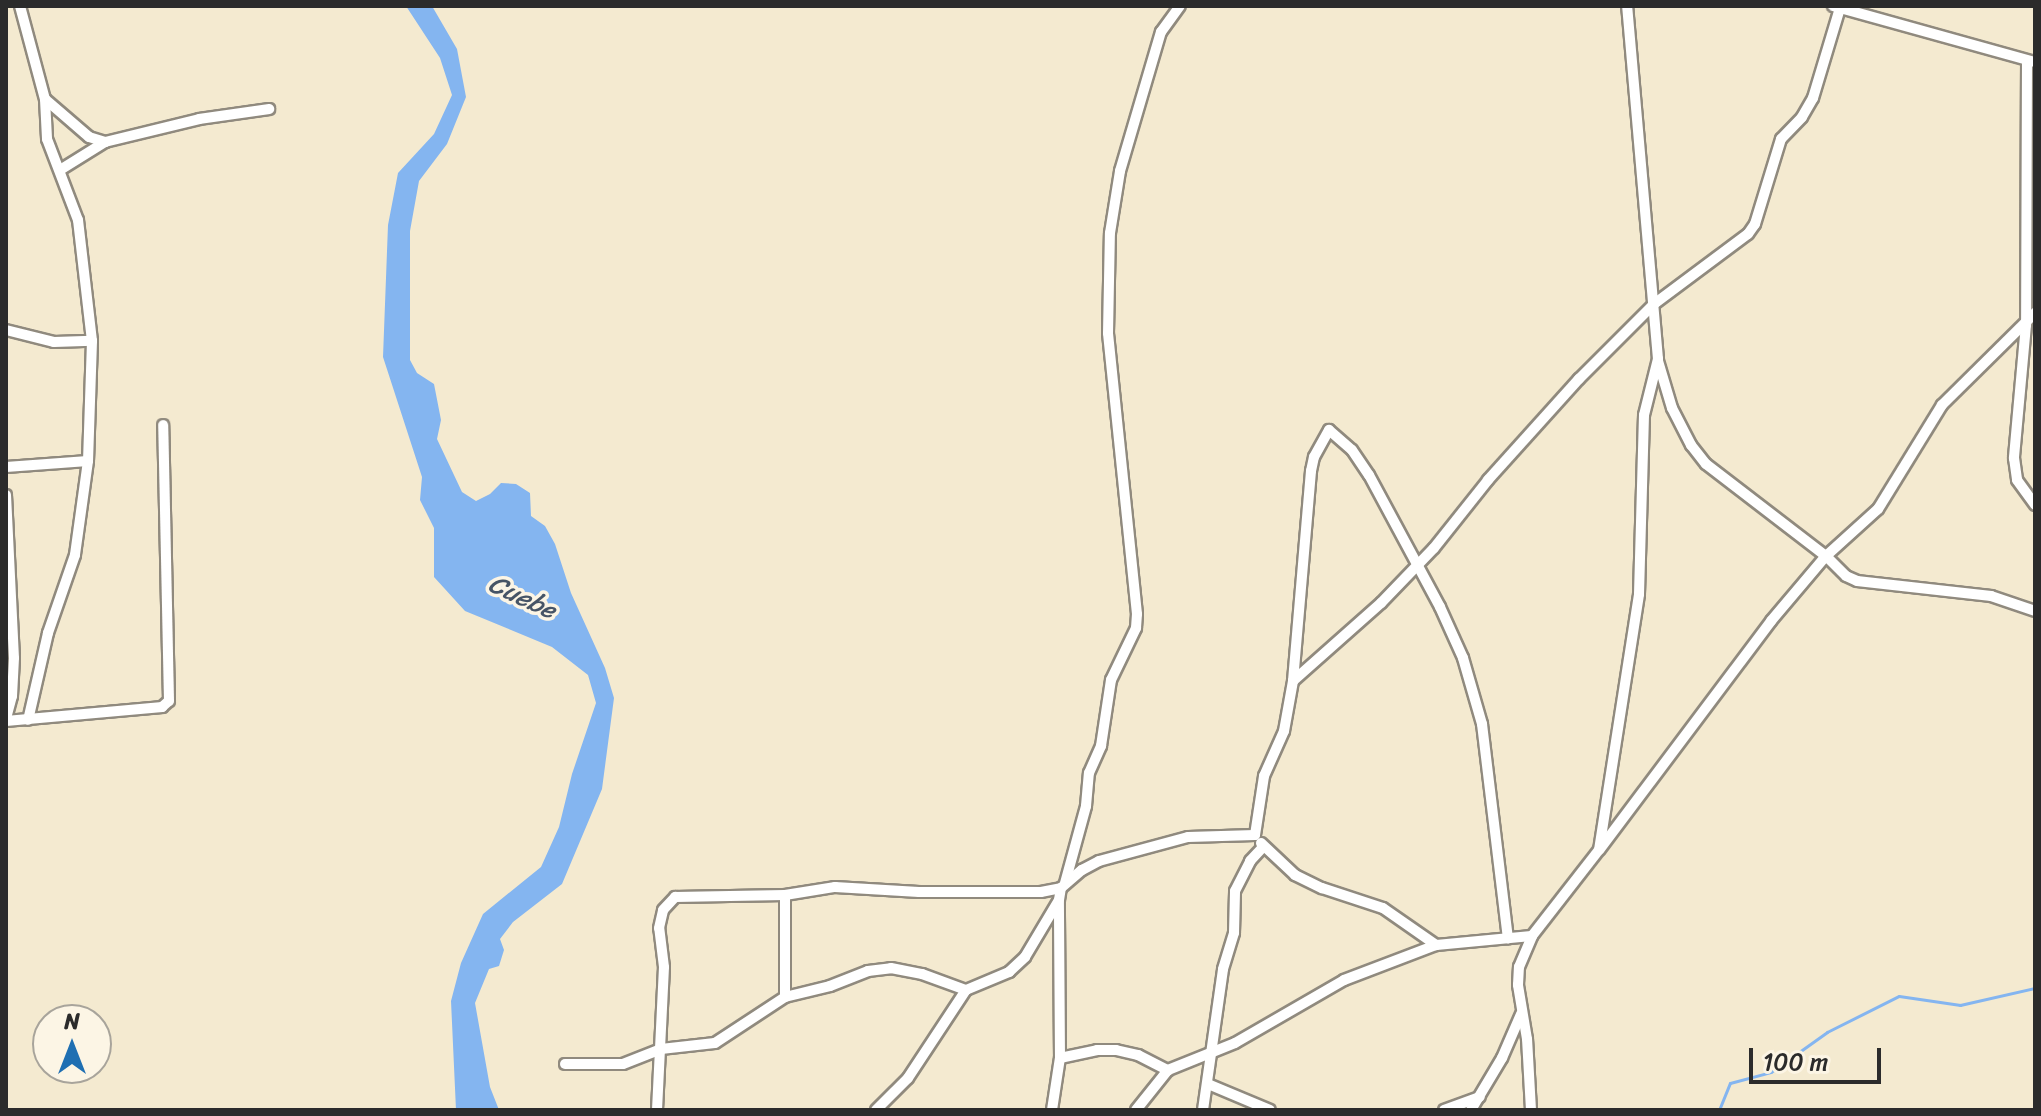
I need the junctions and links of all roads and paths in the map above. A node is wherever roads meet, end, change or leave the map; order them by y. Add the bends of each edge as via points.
1 (20, 6) edge
2 (1180, 6) edge
3 (1627, 6) edge
4 (1837, 7) edge
5 (1856, 9) edge
6 (2031, 61) edge
7 (45, 99) junction
8 (269, 109) dead end
9 (105, 142) junction
10 (60, 170) junction
11 (1654, 304) junction
12 (2035, 313) edge
13 (2026, 325) junction
14 (6, 330) edge
15 (92, 341) junction
16 (1658, 359) junction
17 (163, 425) dead end
18 (88, 461) junction
19 (6, 467) edge
20 (6, 495) edge
21 (2035, 505) edge
22 (1826, 556) junction
23 (1416, 567) junction
24 (2035, 611) edge
25 (1293, 681) junction
26 (6, 720) edge
27 (28, 720) junction
28 (1255, 835) junction
29 (1263, 847) junction
30 (1599, 850) junction
31 (1063, 885) junction
32 (785, 895) junction
33 (1059, 900) junction
34 (1532, 936) junction
35 (1508, 938) junction
36 (1436, 945) junction
37 (966, 990) junction
38 (785, 997) junction
39 (1521, 1012) junction
40 (661, 1049) junction
41 (1213, 1051) junction
42 (1060, 1058) junction
43 (565, 1064) dead end
44 (1168, 1070) junction
45 (1208, 1084) junction
46 (1482, 1096) junction
47 (657, 1110) edge
48 (876, 1110) edge
49 (1052, 1110) edge
50 (1136, 1110) edge
51 (1203, 1110) edge
52 (1270, 1110) edge
53 (1444, 1110) edge
54 (1471, 1110) edge
55 (1531, 1110) edge

1 - 7 street
2 - 31 street via 1161,32 1120,171 1110,233 1108,333 1136,628 1108,690 1101,746 1089,773 1086,806
3 - 11 street
4 - 5 street
4 - 11 street via 1813,98 1781,139 1755,224 1733,247
5 - 6 street
6 - 13 street
7 - 9 street via 89,137
7 - 10 street via 47,139
8 - 9 street via 199,119
9 - 10 street
10 - 15 street via 78,220
11 - 16 street
11 - 23 street via 1579,379
12 - 13 street
13 - 21 street via 2014,469
13 - 22 street via 1942,405 1878,509
14 - 15 street via 54,342
15 - 18 street
16 - 22 street via 1672,408 1706,464
16 - 30 street via 1644,415 1632,654
17 - 27 street via 169,701 162,707
18 - 19 street
18 - 27 street via 75,555 48,633
20 - 26 street via 14,658
22 - 24 street via 1857,581 1991,596
22 - 30 street
23 - 25 street
23 - 25 street via 1369,475 1352,450 1326,431 1311,471
23 - 35 street via 1463,658 1482,724
25 - 28 street via 1284,731 1264,776
26 - 27 street
28 - 29 street
28 - 31 street via 1152,844 1099,861
29 - 36 street via 1295,875 1383,908
29 - 41 street via 1235,891 1234,933 1223,969
30 - 34 street
31 - 32 street via 1041,892 835,887
31 - 33 street
32 - 38 street
32 - 40 street via 684,896 668,903 659,928 664,967
33 - 37 street via 1025,957 1009,972
33 - 42 street
34 - 35 street
34 - 39 street via 1519,967
35 - 36 street
36 - 41 street via 1315,994
37 - 38 street via 891,968
37 - 48 street via 908,1078
38 - 40 street via 715,1043
39 - 46 street
39 - 55 street
40 - 43 street via 623,1064
40 - 47 street
41 - 44 street
41 - 45 street
42 - 44 street via 1116,1050
42 - 49 street
44 - 50 street
45 - 51 street
45 - 52 street
46 - 53 street
46 - 54 street

